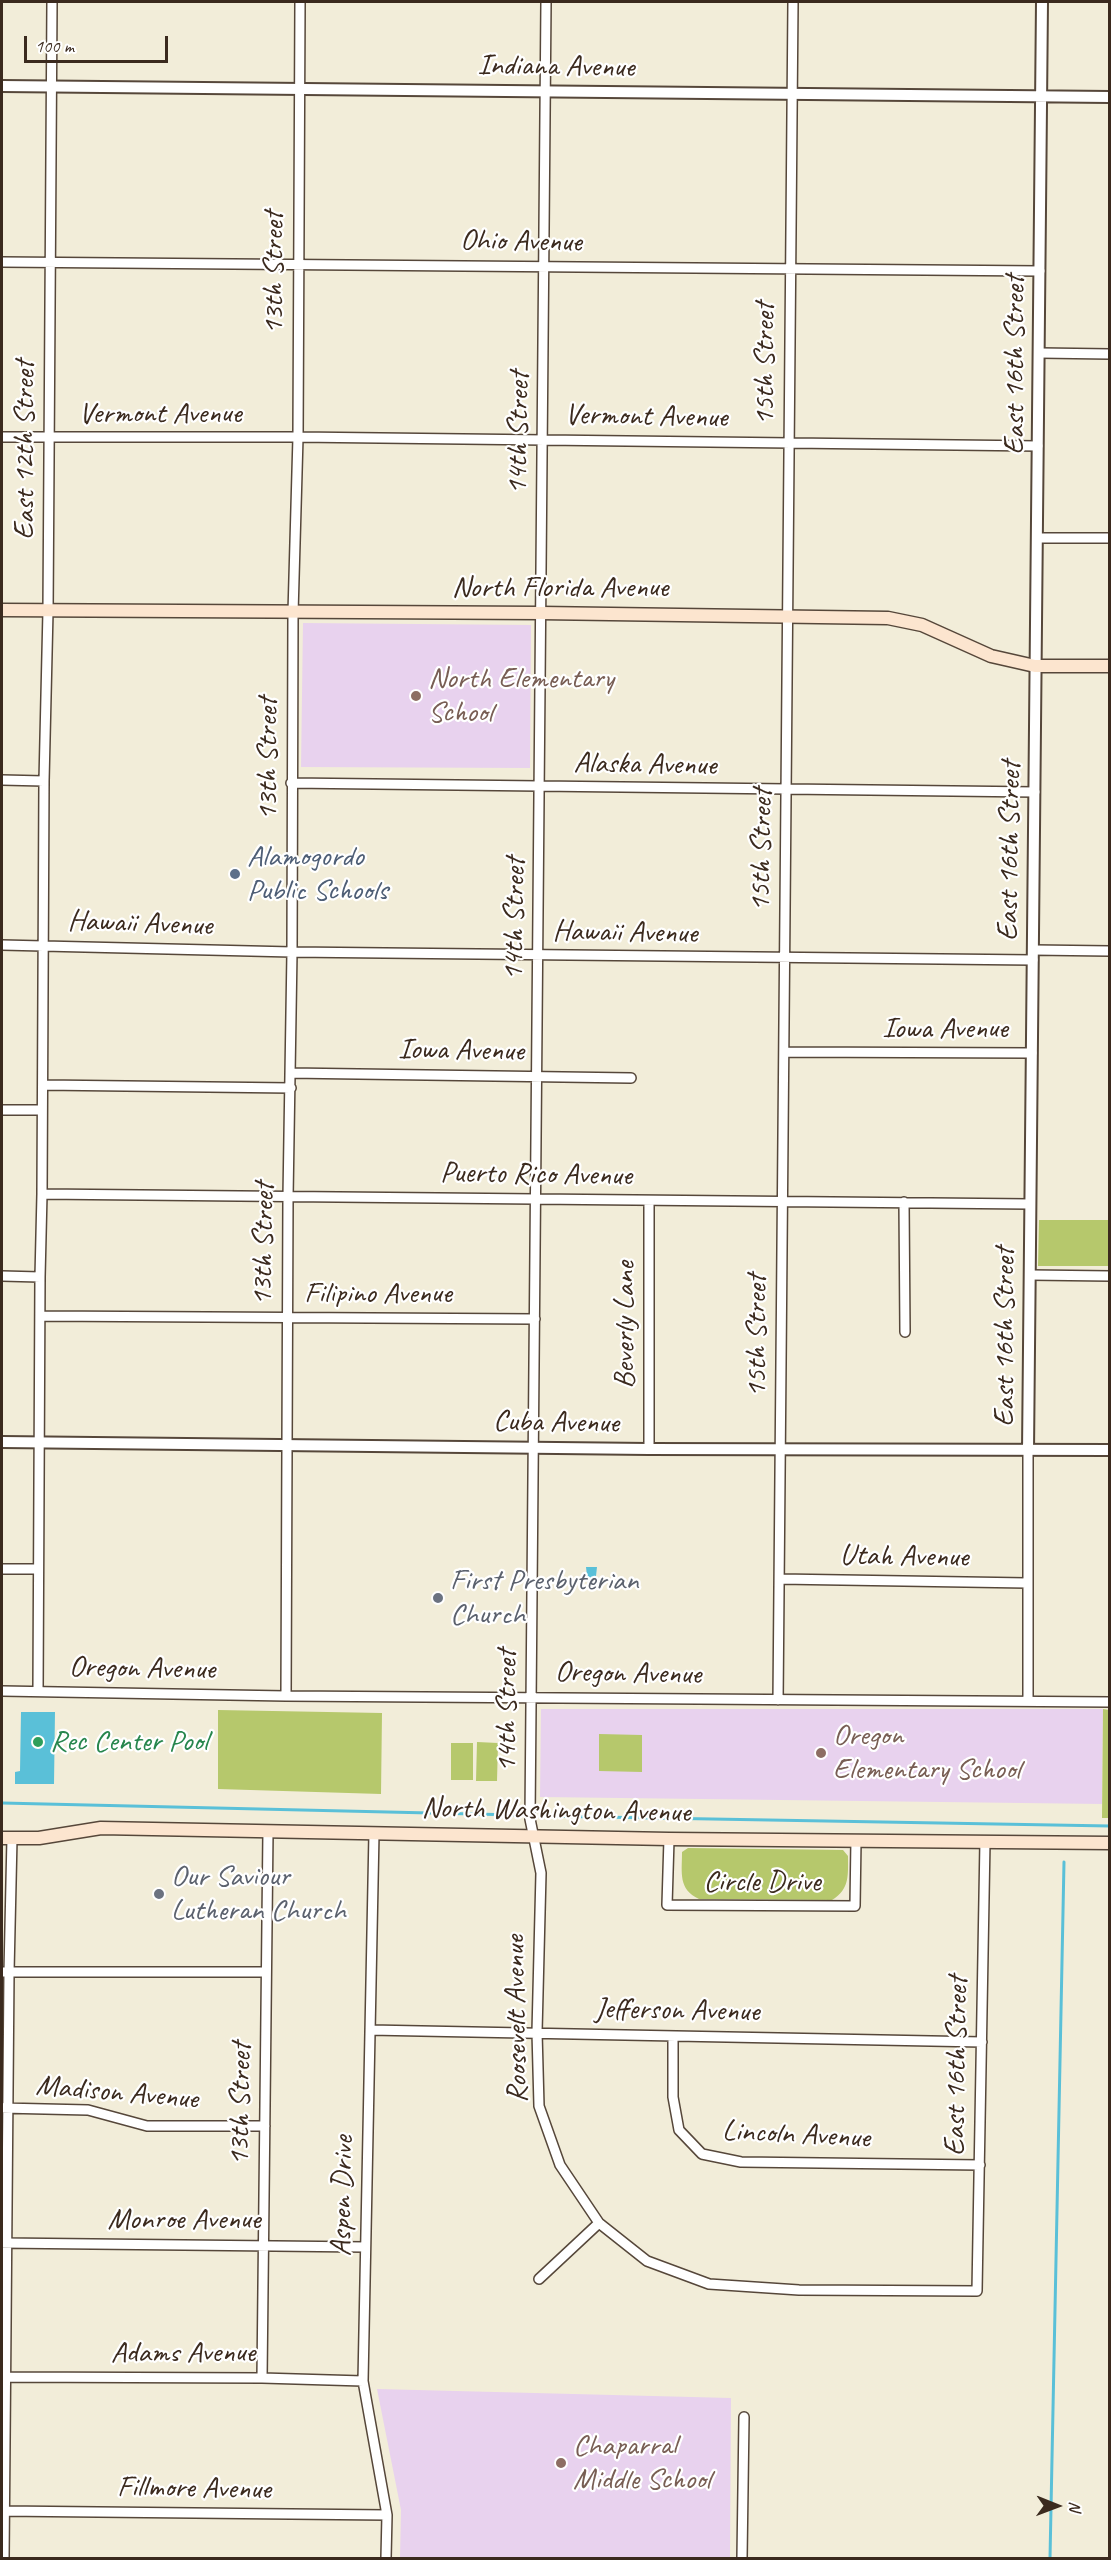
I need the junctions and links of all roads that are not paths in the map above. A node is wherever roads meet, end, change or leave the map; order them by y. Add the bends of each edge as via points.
1 (52, 2) edge
2 (300, 2) edge
3 (546, 2) edge
4 (793, 2) edge
5 (1042, 2) edge
6 (2, 86) edge
7 (51, 87) junction
8 (299, 89) junction
9 (546, 91) junction
10 (791, 94) junction
11 (1041, 96) junction
12 (1110, 97) edge
13 (2, 262) edge
14 (49, 263) junction
15 (297, 265) junction
16 (544, 266) junction
17 (790, 270) junction
18 (1040, 271) junction
19 (1040, 353) junction
20 (1110, 354) edge
21 (298, 437) junction
22 (2, 438) edge
23 (50, 438) junction
24 (543, 440) junction
25 (789, 443) junction
26 (1038, 446) junction
27 (1038, 538) junction
28 (1110, 538) edge
29 (2, 610) edge
30 (48, 611) junction
31 (292, 613) junction
32 (541, 613) junction
33 (788, 615) junction
34 (1035, 666) junction
35 (1110, 666) edge
36 (2, 780) edge
37 (44, 780) junction
38 (291, 783) junction
39 (540, 788) junction
40 (787, 790) junction
41 (1035, 792) junction
42 (2, 945) edge
43 (44, 946) junction
44 (1110, 951) edge
45 (292, 952) junction
46 (1033, 955) junction
47 (538, 956) junction
48 (785, 959) junction
49 (785, 1052) junction
50 (1032, 1053) junction
51 (290, 1073) junction
52 (537, 1076) junction
53 (631, 1078) dead end
54 (43, 1085) junction
55 (291, 1088) junction
56 (2, 1110) edge
57 (42, 1110) junction
58 (42, 1194) junction
59 (288, 1197) junction
60 (535, 1199) junction
61 (649, 1201) junction
62 (782, 1201) junction
63 (904, 1202) junction
64 (1029, 1204) junction
65 (1030, 1275) junction
66 (2, 1276) edge
67 (40, 1276) junction
68 (1110, 1276) edge
69 (41, 1316) junction
70 (287, 1317) junction
71 (535, 1319) junction
72 (905, 1332) dead end
73 (2, 1442) edge
74 (39, 1442) junction
75 (287, 1445) junction
76 (533, 1447) junction
77 (649, 1449) junction
78 (780, 1449) junction
79 (1028, 1450) junction
80 (1110, 1450) edge
81 (2, 1569) edge
82 (38, 1569) junction
83 (780, 1579) junction
84 (1027, 1583) junction
85 (2, 1691) edge
86 (39, 1691) junction
87 (286, 1696) junction
88 (531, 1697) junction
89 (778, 1700) junction
90 (1028, 1701) junction
91 (1110, 1702) edge
92 (268, 1831) junction
93 (374, 1833) junction
94 (532, 1836) junction
95 (7, 1838) edge
96 (669, 1839) junction
97 (856, 1840) junction
98 (985, 1841) junction
99 (1110, 1843) edge
100 (5, 1972) edge
101 (266, 1972) junction
102 (370, 2030) junction
103 (537, 2032) junction
104 (673, 2036) junction
105 (982, 2042) junction
106 (4, 2108) edge
107 (265, 2126) junction
108 (980, 2165) junction
109 (599, 2223) junction
110 (4, 2243) edge
111 (264, 2245) junction
112 (365, 2247) junction
113 (539, 2279) dead end
114 (977, 2290) joint
115 (4, 2377) edge
116 (262, 2378) junction
117 (363, 2381) junction
118 (744, 2417) dead end
119 (3, 2511) edge
120 (387, 2516) junction
121 (4, 2559) edge
122 (386, 2559) edge
123 (742, 2559) edge

1 - 7 street, East 12th Street
2 - 8 street, 13th Street
3 - 9 street, 14th Street
4 - 10 street, 15th Street
5 - 11 street, East 16th Street
6 - 7 street, Indiana Avenue
7 - 8 street, Indiana Avenue
7 - 14 street, East 12th Street
8 - 9 street, Indiana Avenue
8 - 15 street, 13th Street
9 - 10 street, Indiana Avenue
9 - 16 street, 14th Street
10 - 11 street, Indiana Avenue
10 - 17 street, 15th Street
11 - 12 street, Indiana Avenue
11 - 18 street, East 16th Street
13 - 14 street, Ohio Avenue
14 - 15 street, Ohio Avenue
14 - 23 street, East 12th Street
15 - 16 street, Ohio Avenue
15 - 21 street, 13th Street
16 - 17 street, Ohio Avenue
16 - 24 street, 14th Street
17 - 18 street, Ohio Avenue
17 - 25 street, 15th Street
18 - 19 street, East 16th Street
19 - 20 street
19 - 26 street, East 16th Street
21 - 23 street, Vermont Avenue
21 - 24 street, Vermont Avenue
21 - 31 street, 13th Street
22 - 23 street, Vermont Avenue
23 - 30 street, East 12th Street
24 - 25 street, Vermont Avenue
24 - 32 street, 14th Street
25 - 26 street, Vermont Avenue
25 - 33 street, 15th Street
26 - 27 street, East 16th Street
27 - 28 street
27 - 34 street, East 16th Street
29 - 30 main road, North Florida Avenue
30 - 31 main road, North Florida Avenue
30 - 37 street, East 12th Street
31 - 32 main road, North Florida Avenue
31 - 38 street, 13th Street
32 - 33 main road, North Florida Avenue
32 - 39 street, 14th Street
33 - 34 main road, North Florida Avenue via 888,618 922,625 992,656
33 - 40 street, 15th Street
34 - 35 main road, North Florida Avenue
34 - 41 street, East 16th Street
36 - 37 street
37 - 43 street, East 12th Street
38 - 39 street, Alaska Avenue
38 - 45 street, 13th Street
39 - 40 street, Alaska Avenue
39 - 47 street, 14th Street
40 - 41 street, Alaska Avenue
40 - 48 street, 15th Street
41 - 46 street, East 16th Street
42 - 43 street, Hawaii Avenue
43 - 45 street, Hawaii Avenue
43 - 54 street, East 12th Street
44 - 46 street, Hawaii Avenue
45 - 47 street, Hawaii Avenue
45 - 51 street, 13th Street
46 - 48 street, Hawaii Avenue
46 - 50 street, East 16th Street
47 - 48 street, Hawaii Avenue
47 - 52 street, 14th Street
48 - 49 street, 15th Street
49 - 50 street, Iowa Avenue
49 - 62 street, 15th Street
50 - 64 street, East 16th Street
51 - 52 street, Iowa Avenue
51 - 55 street, 13th Street
52 - 53 street, Iowa Avenue
52 - 60 street, 14th Street
54 - 55 street
54 - 57 street, East 12th Street
55 - 59 street, 13th Street
56 - 57 street
57 - 58 street, East 12th Street
58 - 59 street, Puerto Rico Avenue
58 - 67 street, East 12th Street
59 - 60 street, Puerto Rico Avenue
59 - 70 street, 13th Street
60 - 61 street, Puerto Rico Avenue
60 - 71 street, 14th Street
61 - 62 street, Puerto Rico Avenue
61 - 77 street, Beverly Lane
62 - 63 street, Puerto Rico Avenue
62 - 78 street, 15th Street
63 - 64 street, Puerto Rico Avenue
63 - 72 street
64 - 65 street, East 16th Street
65 - 68 street
65 - 79 street, East 16th Street
66 - 67 street
67 - 69 street, East 12th Street
69 - 70 street, Filipino Avenue
69 - 74 street, East 12th Street
70 - 71 street, Filipino Avenue
70 - 75 street, 13th Street
71 - 76 street, 14th Street
73 - 74 street, Cuba Avenue
74 - 75 street, Cuba Avenue
74 - 82 street, East 12th Street
75 - 76 street, Cuba Avenue
75 - 87 street, 13th Street
76 - 77 street, Cuba Avenue
76 - 88 street, 14th Street
77 - 78 street, Cuba Avenue
78 - 79 street, Cuba Avenue
78 - 83 street, 15th Street
79 - 80 street, Cuba Avenue
79 - 84 street, East 16th Street
81 - 82 street
82 - 86 street, East 12th Street
83 - 84 street, Utah Avenue
83 - 89 street, 15th Street
84 - 90 street, East 16th Street
85 - 86 street, Oregon Avenue
86 - 87 street, Oregon Avenue
87 - 88 street, Oregon Avenue
88 - 89 street, Oregon Avenue
88 - 94 street, 14th Street
89 - 90 street, Oregon Avenue
90 - 91 street, Oregon Avenue
92 - 93 main road, North Washington Avenue
92 - 95 main road, North Washington Avenue via 102,1828 39,1838
92 - 101 street, 13th Street
93 - 94 main road, North Washington Avenue
93 - 102 street, Aspen Drive
94 - 96 main road, North Washington Avenue
94 - 103 street, Roosevelt Avenue via 541,1872
95 - 100 street
96 - 97 main road, North Washington Avenue
96 - 97 street, Circle Drive via 668,1905 843,1906 855,1906
97 - 98 main road, North Washington Avenue
98 - 99 main road, North Washington Avenue
98 - 105 street, East 16th Street
100 - 101 street
100 - 106 street
101 - 107 street, 13th Street
102 - 103 street, Jefferson Avenue
102 - 112 street, Aspen Drive
103 - 104 street, Jefferson Avenue
103 - 109 street, Roosevelt Avenue via 539,2106 560,2165
104 - 105 street, Jefferson Avenue
104 - 108 street, Lincoln Avenue via 673,2097 679,2130 702,2154 741,2162
105 - 108 street, East 16th Street
106 - 107 street, Madison Avenue via 88,2110 147,2126
106 - 110 street
107 - 111 street, 13th Street
108 - 114 street, East 16th Street
109 - 113 street
109 - 114 street, Roosevelt Avenue via 647,2261 709,2284 799,2290
110 - 111 street, Monroe Avenue
110 - 115 street
111 - 112 street, Monroe Avenue
111 - 116 street, 13th Street
112 - 117 street, Aspen Drive
115 - 116 street, Adams Avenue
115 - 119 street
116 - 117 street, Adams Avenue
117 - 120 street, Aspen Drive
118 - 123 street
119 - 120 street, Fillmore Avenue
119 - 121 street
120 - 122 street, Aspen Drive

